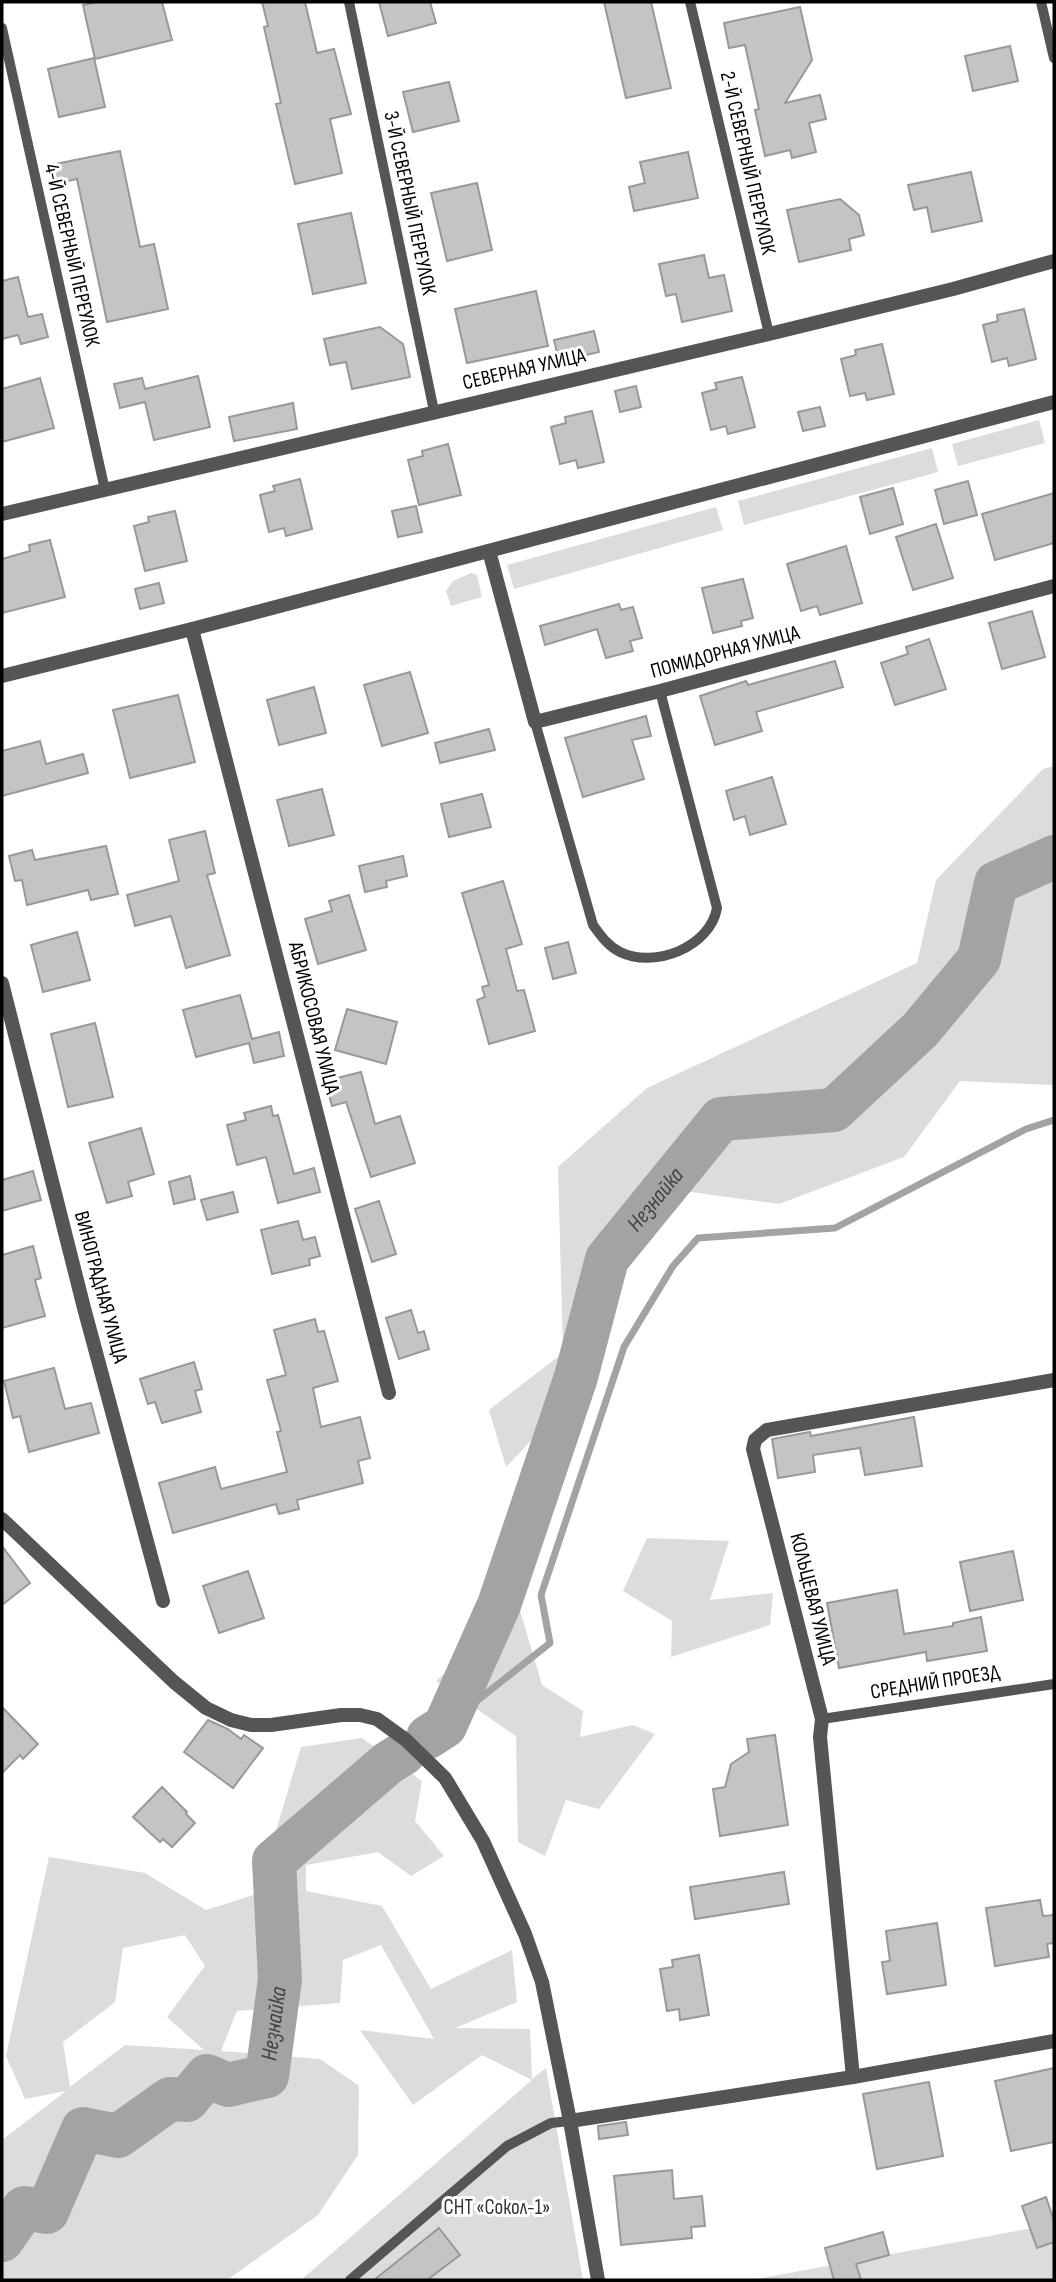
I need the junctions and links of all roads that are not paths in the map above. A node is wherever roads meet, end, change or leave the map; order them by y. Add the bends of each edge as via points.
1 (349, 2) edge
2 (690, 2) edge
3 (1041, 2) edge
4 (2, 28) edge
5 (1054, 58) edge
6 (1054, 261) edge
7 (769, 334) junction
8 (1054, 402) edge
9 (434, 411) junction
10 (105, 490) junction
11 (2, 514) edge
12 (489, 551) junction
13 (1054, 586) edge
14 (192, 629) junction
15 (2, 676) edge
16 (660, 691) junction
17 (535, 722) junction
18 (2, 983) edge
19 (1054, 1380) edge
20 (389, 1393) dead end
21 (2, 1520) edge
22 (163, 1601) dead end
23 (1054, 1684) edge
24 (822, 1719) junction
25 (1054, 2041) edge
26 (853, 2077) junction
27 (570, 2120) junction
28 (350, 2280) edge
29 (598, 2280) edge

1 - 9 lane, 3-Й СЕВЕРНЫЙ ПЕРЕУЛОК
2 - 7 lane, 2-Й СЕВЕРНЫЙ ПЕРЕУЛОК
3 - 5 lane
4 - 10 lane, 4-Й СЕВЕРНЫЙ ПЕРЕУЛОК
6 - 7 street, СЕВЕРНАЯ УЛИЦА
7 - 9 street, СЕВЕРНАЯ УЛИЦА
8 - 12 street
9 - 10 street, СЕВЕРНАЯ УЛИЦА
10 - 11 street, СЕВЕРНАЯ УЛИЦА
12 - 14 street
12 - 17 street
13 - 16 street, ПОМИДОРНАЯ УЛИЦА
14 - 15 street
14 - 20 street, АБРИКОСОВАЯ УЛИЦА
16 - 17 street, ПОМИДОРНАЯ УЛИЦА
16 - 17 lane via 717,908 711,926 698,939 660,957 640,958 618,951 593,925
18 - 22 street, ВИНОГРАДНАЯ УЛИЦА
19 - 24 street, КОЛЬЦЕВАЯ УЛИЦА via 767,1430 755,1440 753,1449
21 - 27 street via 206,1708 251,1725 341,1715 377,1719 445,1778 483,1841 525,1934 542,1982
23 - 24 lane, СРЕДНИЙ ПРОЕЗД
24 - 26 street, КОЛЬЦЕВАЯ УЛИЦА via 820,1737
25 - 26 street
26 - 27 street
27 - 28 lane via 551,2123 507,2146
27 - 29 street

